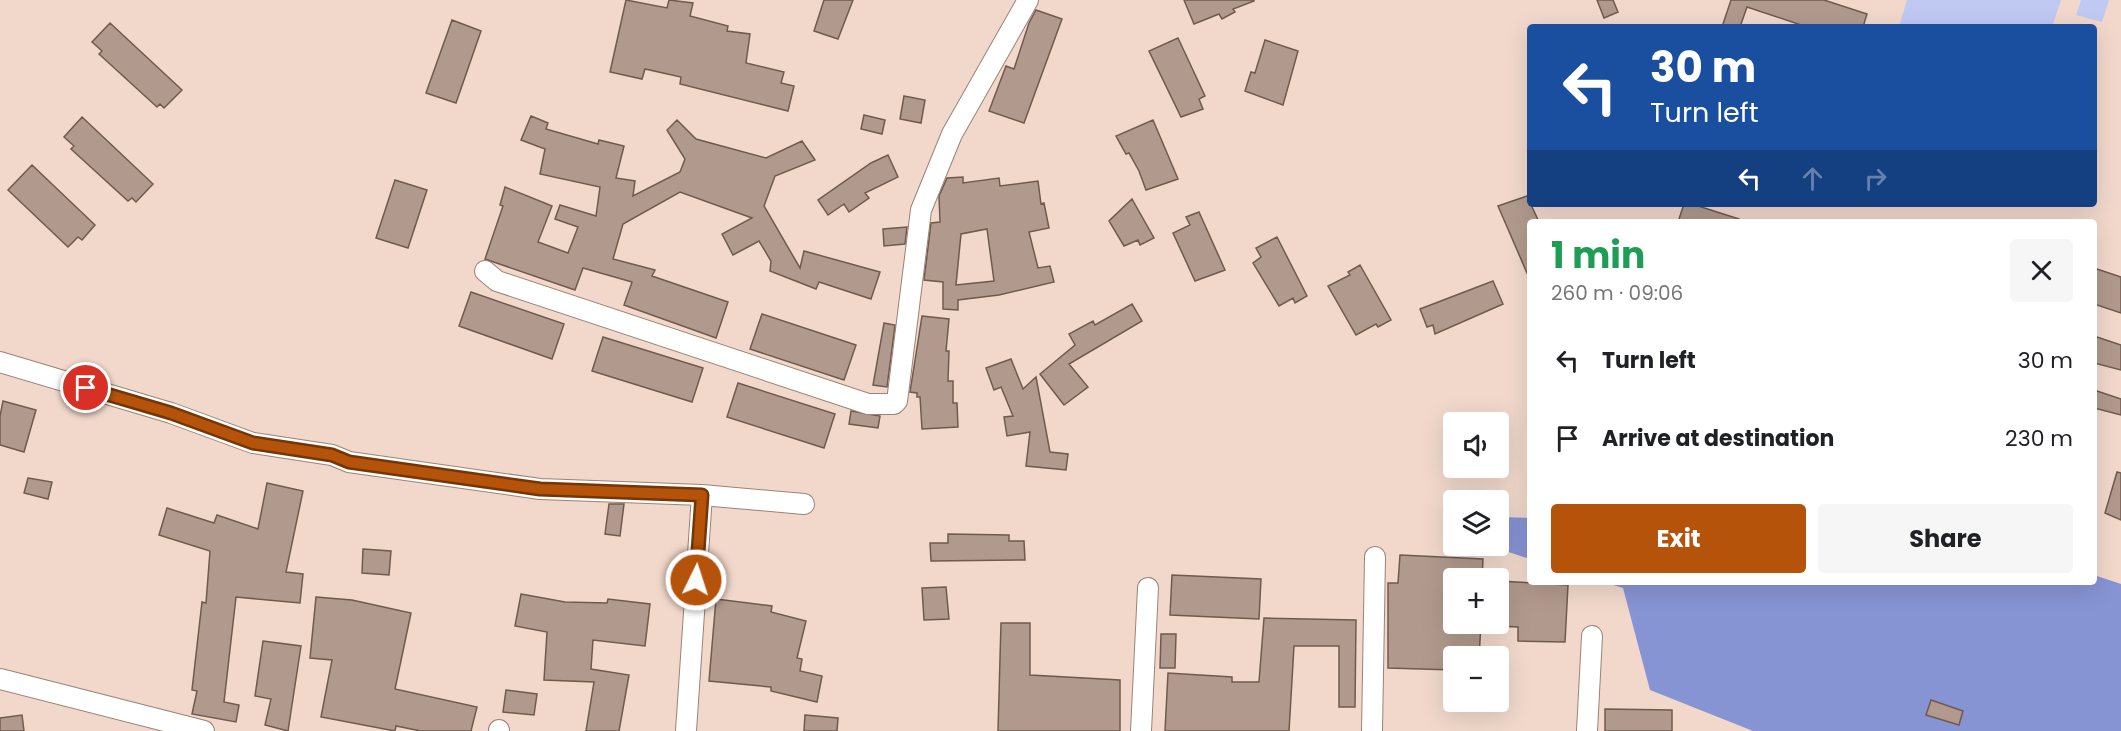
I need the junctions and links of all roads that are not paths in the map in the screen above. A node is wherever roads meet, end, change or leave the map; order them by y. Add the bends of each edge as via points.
1 (1028, 0) edge
2 (485, 271) dead end
3 (0, 362) edge
4 (702, 495) junction
5 (804, 504) dead end
6 (1375, 557) dead end
7 (1148, 588) dead end
8 (1592, 636) dead end
9 (0, 679) edge
10 (204, 731) edge
11 (686, 731) edge
12 (1141, 731) edge
13 (1372, 731) edge
14 (1587, 731) edge

1 - 2 street via 952,134 921,210 894,404 868,404 497,281
3 - 4 street via 171,413 253,443 332,455 349,462 540,489
4 - 5 street
4 - 11 street
6 - 13 street
7 - 12 street
8 - 14 street
9 - 10 street

